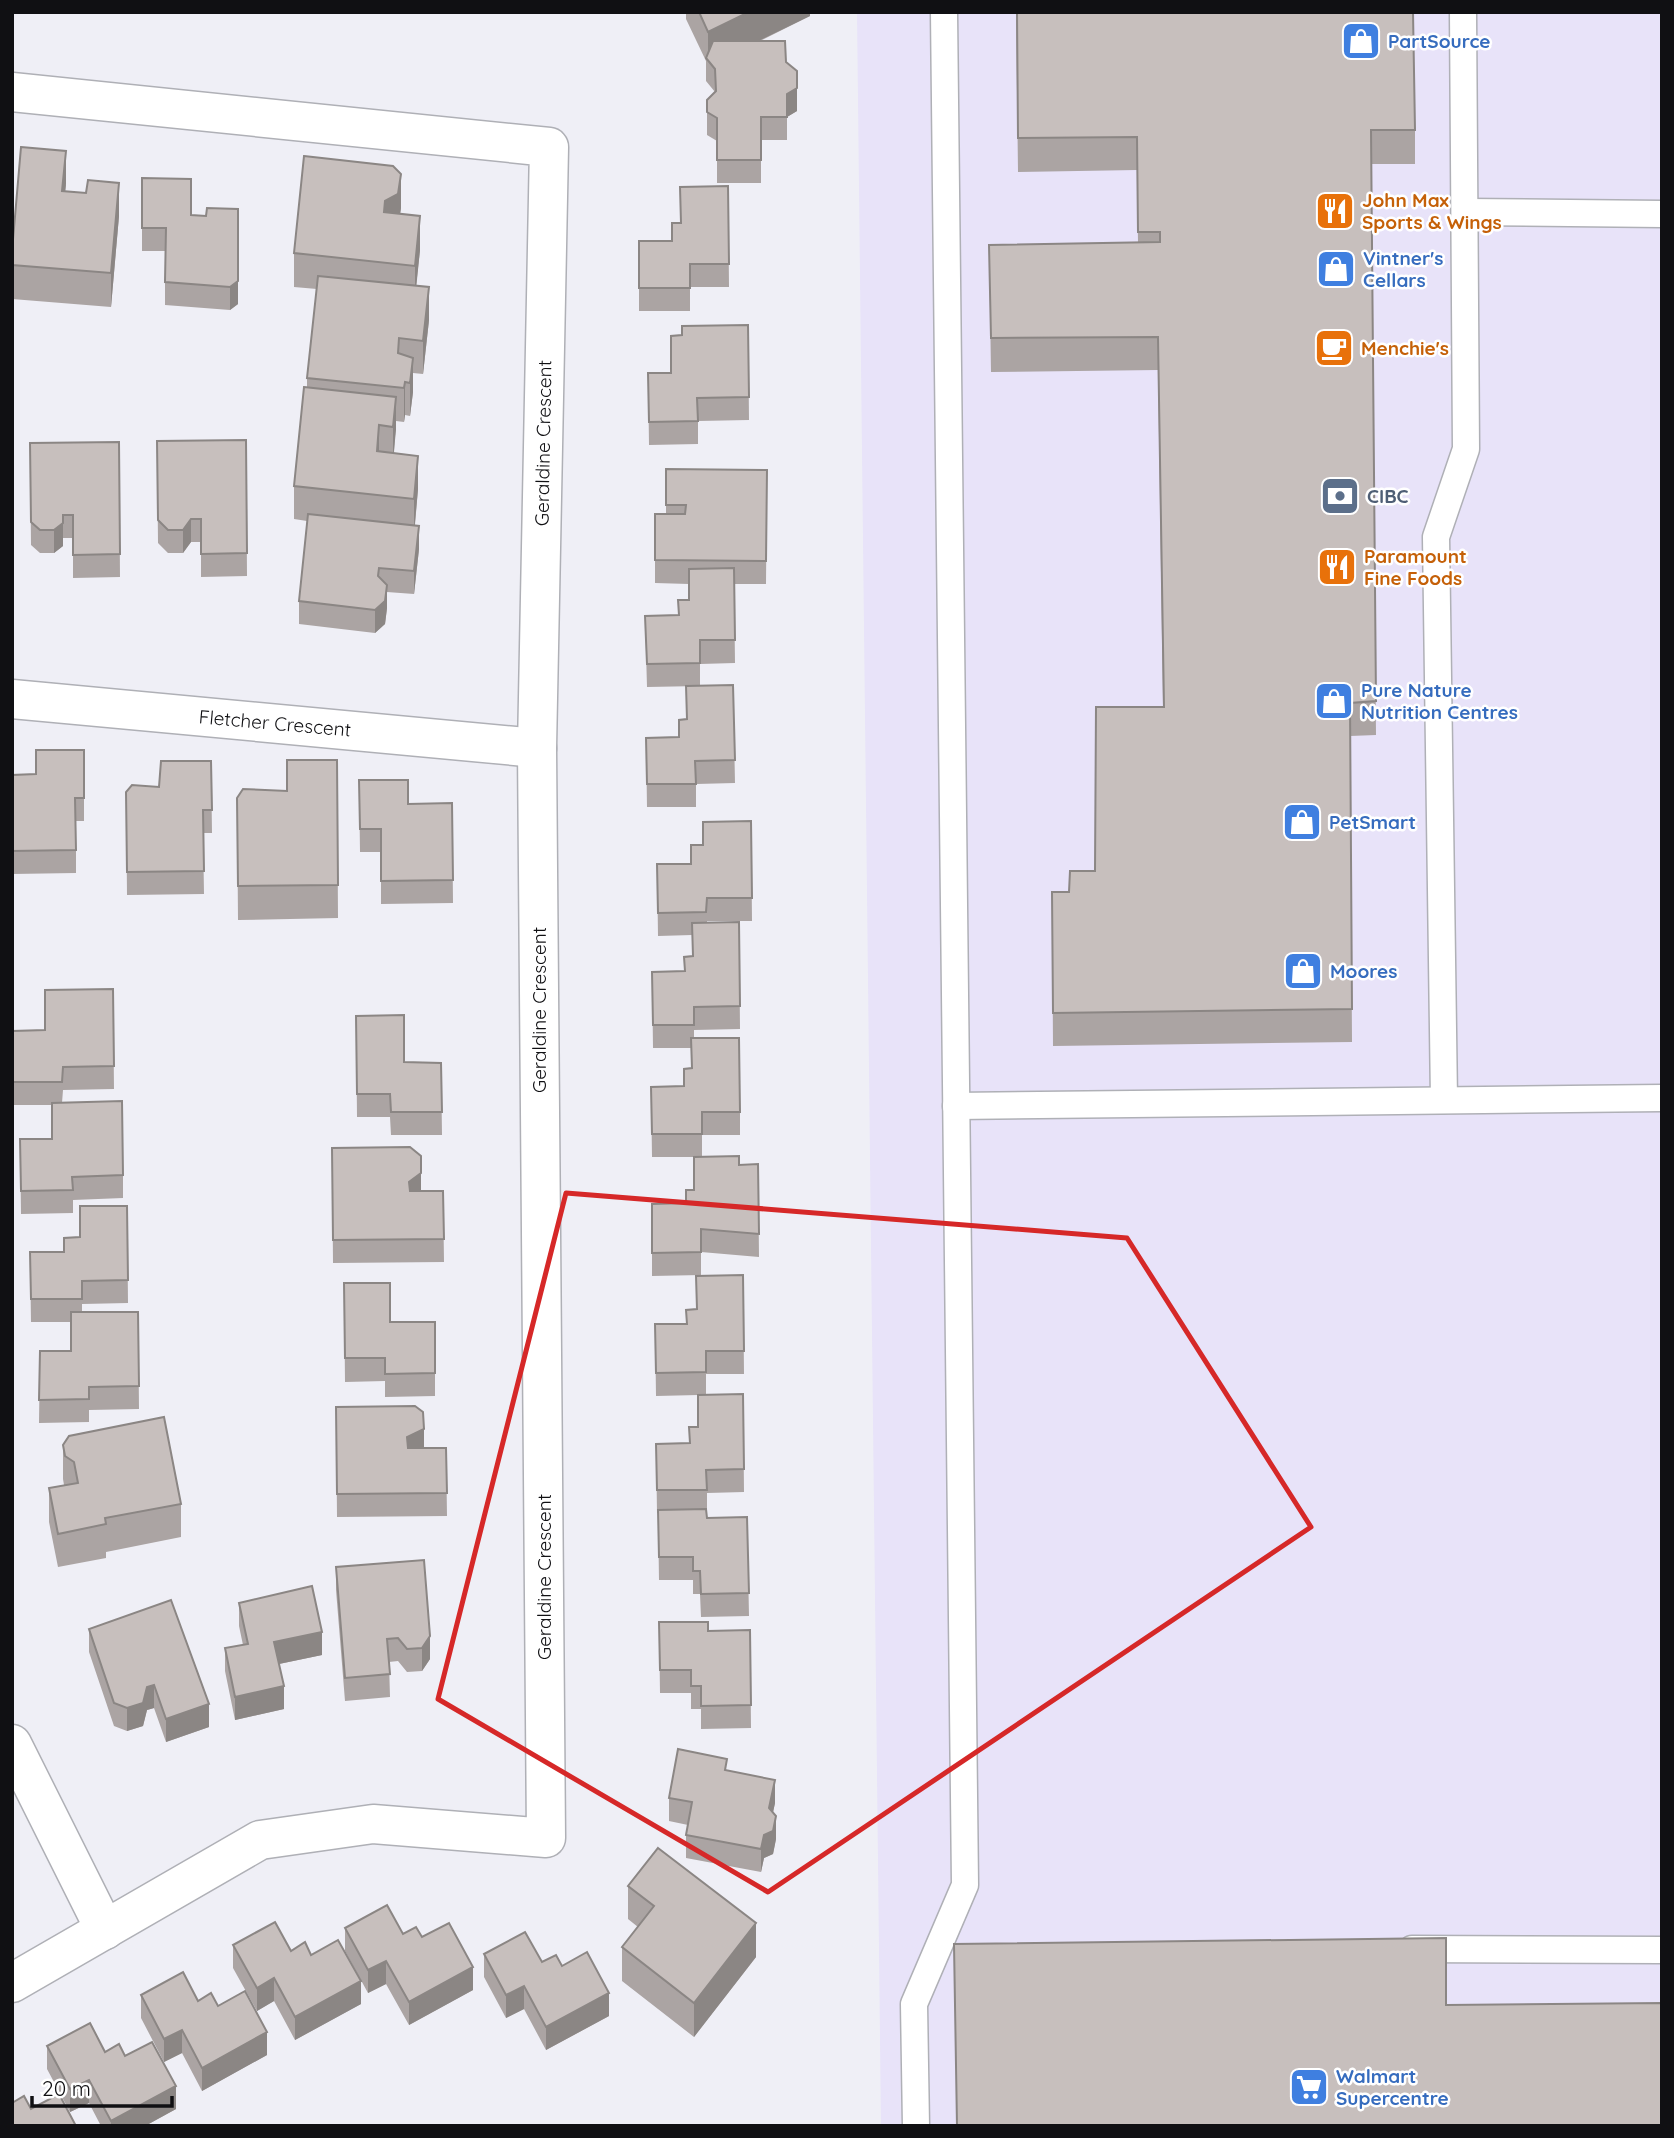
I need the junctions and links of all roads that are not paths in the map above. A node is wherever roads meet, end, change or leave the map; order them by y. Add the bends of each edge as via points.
1 (944, 12) edge
2 (1463, 12) edge
3 (12, 92) edge
4 (1465, 212) junction
5 (1662, 214) edge
6 (12, 699) edge
7 (537, 748) junction
8 (1662, 1098) edge
9 (1444, 1100) junction
10 (956, 1106) junction
11 (12, 1744) edge
12 (105, 1930) junction
13 (939, 1947) junction
14 (966, 1947) edge
15 (1391, 1949) edge
16 (1662, 1950) edge
17 (12, 1983) edge
18 (916, 2126) edge

1 - 10 lane
2 - 4 lane
3 - 7 street, Geraldine Crescent via 549,147
4 - 5 lane
4 - 9 lane via 1466,449 1436,537
6 - 7 street, Fletcher Crescent
7 - 12 street, Geraldine Crescent via 546,1838 373,1824 260,1840
8 - 9 lane
9 - 10 lane
10 - 13 lane via 965,1885
11 - 12 street
12 - 17 street, Geraldine Crescent
13 - 14 lane
13 - 18 lane via 914,2004
15 - 16 lane

